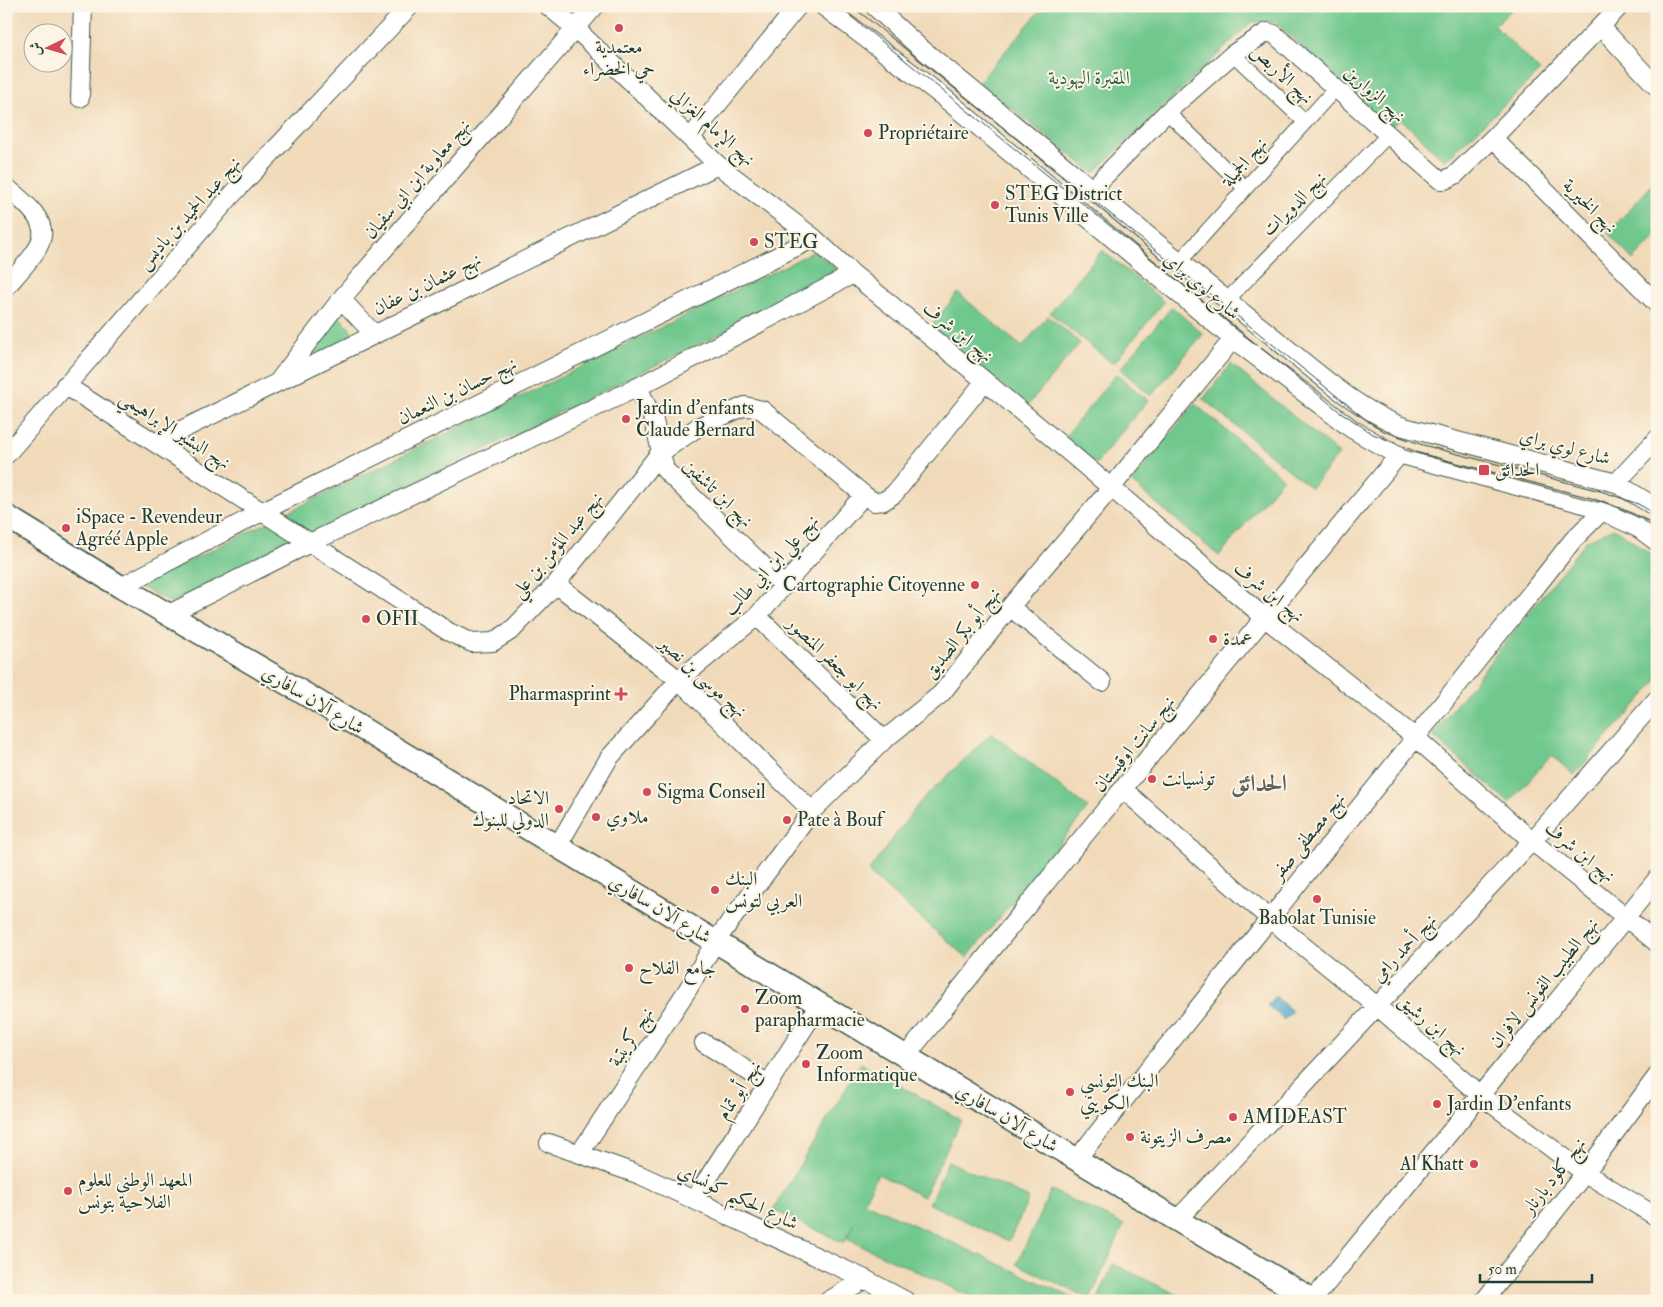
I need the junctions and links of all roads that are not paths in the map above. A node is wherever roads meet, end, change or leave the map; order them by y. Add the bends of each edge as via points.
1 (83, 6) edge
2 (410, 6) edge
3 (548, 6) edge
4 (595, 6) edge
5 (798, 6) edge
6 (823, 6) edge
7 (874, 6) edge
8 (1620, 6) edge
9 (1601, 27) junction
10 (576, 29) junction
11 (1233, 54) junction
12 (1657, 87) edge
13 (1336, 88) junction
14 (80, 98) dead end
15 (1167, 112) junction
16 (1305, 122) junction
17 (1389, 134) junction
18 (691, 137) junction
19 (1493, 138) junction
20 (718, 165) junction
21 (6, 187) edge
22 (1093, 188) junction
23 (1245, 188) junction
24 (814, 238) junction
25 (1180, 261) junction
26 (853, 274) junction
27 (6, 287) edge
28 (341, 299) junction
29 (1227, 300) junction
30 (1657, 304) edge
31 (374, 334) junction
32 (1233, 339) junction
33 (985, 381) junction
34 (277, 384) junction
35 (65, 385) junction
36 (638, 387) junction
37 (1657, 440) edge
38 (155, 443) junction
39 (660, 452) junction
40 (6, 455) edge
41 (1397, 458) junction
42 (1616, 483) junction
43 (1111, 488) junction
44 (864, 494) junction
45 (1657, 508) edge
46 (263, 511) junction
47 (1602, 511) junction
48 (6, 516) edge
49 (1657, 542) edge
50 (310, 543) junction
51 (556, 584) junction
52 (784, 586) junction
53 (121, 587) junction
54 (1010, 607) junction
55 (167, 615) junction
56 (757, 616) junction
57 (1264, 617) junction
58 (679, 680) junction
59 (1102, 682) dead end
60 (1657, 699) edge
61 (1416, 738) junction
62 (884, 740) junction
63 (1124, 790) junction
64 (812, 811) junction
65 (1532, 841) junction
66 (557, 847) junction
67 (1657, 879) edge
68 (1626, 917) junction
69 (1268, 918) junction
70 (716, 942) junction
71 (1657, 943) edge
72 (820, 1003) junction
73 (1378, 1007) junction
74 (704, 1043) dead end
75 (906, 1056) junction
76 (1657, 1076) edge
77 (768, 1084) junction
78 (1480, 1095) junction
79 (549, 1142) dead end
80 (580, 1153) junction
81 (1076, 1160) junction
82 (1585, 1173) junction
83 (694, 1200) junction
84 (1657, 1217) edge
85 (1177, 1220) junction
86 (865, 1279) junction
87 (1313, 1300) edge
88 (828, 1301) edge
89 (906, 1301) edge
90 (1484, 1301) edge

1 - 14 street
2 - 35 street, نهج عبد الحميد بن باديس via 230,197
3 - 10 street, نهج الإمام الغزالي
4 - 10 street, نهج معاوية ابن ابي سفيان
5 - 18 street
6 - 32 street, شارع لوي براي via 942,96
7 - 22 street, شارع لوي براي via 917,45
8 - 9 street, نهج الزوارين
9 - 12 street
9 - 19 street, نهج الزوارين
10 - 18 street, نهج الإمام الغزالي
10 - 28 street, نهج معاوية ابن ابي سفيان
11 - 13 street, نهج الزوارين via 1264,33 1271,32
11 - 15 street, نهج الزوارين
11 - 16 street, نهج الأربص
13 - 16 street, نهج الجميلة
13 - 17 street, نهج الزوارين
15 - 22 street, نهج الزوارين
15 - 23 street
16 - 23 street, نهج الجميلة
17 - 19 street, نهج الزوارين via 1440,180 1454,175
17 - 29 street, نهج الدويرات
18 - 20 street, نهج الإمام الغزالي
19 - 30 street, نهج الخيرية
20 - 24 street, نهج الإمام الغزالي
20 - 31 street, نهج عثمان بن عفان
21 - 27 street via 41,222 43,232 42,241 29,261
22 - 25 street, شارع لوي براي
23 - 25 street, نهج الجميلة
24 - 26 street, نهج الإمام الغزالي
24 - 46 street, نهج حسان بن النعمان
25 - 29 street, شارع لوي براي
26 - 33 street, نهج ابن شرف
26 - 36 street
28 - 31 street
28 - 34 street, نهج معاوية ابن ابي سفيان
29 - 42 street, شارع لوي براي via 1357,402 1390,422
31 - 34 street, نهج عثمان بن عفان
32 - 41 street, شارع لوي براي via 1352,429
32 - 43 street, نهج أبو بكر الصديق
33 - 43 street, نهج ابن شرف
33 - 44 street via 894,494 884,501 874,502
34 - 38 street, نهج عثمان بن عفان
35 - 38 street, نهج البشير الإبراهيمي
35 - 40 street, نهج عبد الحميد بن باديس
36 - 39 street, نهج ابن تاشفين via 654,421
36 - 50 street
37 - 42 street
38 - 46 street, نهج البشير الإبراهيمي
39 - 44 street, نهج عبد المؤمن بن علي via 698,427 745,406 762,410
39 - 51 street, نهج عبد المؤمن بن علي
39 - 52 street, نهج ابن تاشفين via 665,470
41 - 47 street, شارع لوي براي
41 - 57 street, نهج سانت اوقيستان
42 - 45 street, شارع لوي براي
43 - 54 street, نهج أبو بكر الصديق
43 - 57 street, نهج ابن شرف
44 - 52 street, نهج علي ابن ابي طالب
46 - 50 street, نهج عبد المؤمن بن علي
46 - 53 street, نهج حسان بن النعمان
47 - 49 street via 1638,528
47 - 61 street, نهج مصطفى صفر via 1573,540
48 - 53 street, شارع آلان سافاري
50 - 51 street, نهج عبد المؤمن بن علي via 449,632 472,643 493,642 512,630
50 - 55 street
51 - 58 street, نهج موسى بن نصير
52 - 56 street, نهج علي ابن ابي طالب
53 - 55 street, شارع آلان سافاري
54 - 59 street
54 - 62 street, نهج أبو بكر الصديق via 941,694
55 - 66 street, شارع آلان سافاري via 295,688
56 - 58 street, نهج علي ابن ابي طالب
56 - 62 street, نهج ابو جعفر المنصور
57 - 61 street, نهج ابن شرف
57 - 63 street, نهج سانت اوقيستان
58 - 64 street, نهج موسى بن نصير
58 - 66 street, نهج علي ابن ابي طالب via 610,758
60 - 65 street, نهج أحمد رامي
61 - 65 street, نهج ابن شرف
61 - 69 street, نهج مصطفى صفر
62 - 64 street, نهج أبو بكر الصديق
63 - 69 street, نهج ابن رشيق
63 - 75 street, نهج سانت اوقيستان
64 - 70 street, نهج أبو بكر الصديق
65 - 68 street, نهج ابن شرف
65 - 73 street, نهج أحمد رامي
66 - 70 street, شارع آلان سافاري
67 - 68 street, نهج الطبيب الفونس لافران
68 - 71 street, نهج ابن شرف
68 - 78 street, نهج الطبيب الفونس لافران
69 - 73 street, نهج ابن رشيق
69 - 81 street, نهج مصطفى صفر
70 - 72 street, شارع آلان سافاري
70 - 80 street, نهج كريتبة
72 - 75 street, شارع آلان سافاري
72 - 77 street, نهج أبو تمام
73 - 78 street, نهج ابن رشيق
73 - 85 street, نهج أحمد رامي
74 - 77 street
75 - 81 street, شارع آلان سافاري
76 - 82 street, نهج كلود بارنار
77 - 83 street, نهج أبو تمام
78 - 82 street, نهج ابن رشيق
78 - 87 street, نهج الطبيب الفونس لافران
79 - 80 street, شارع الحكيم كونساي
80 - 83 street, شارع الحكيم كونساي via 640,1175
81 - 85 street, شارع آلان سافاري
82 - 84 street, نهج ابن رشيق
82 - 90 street, نهج كلود بارنار
83 - 86 street, شارع الحكيم كونساي
85 - 87 street, شارع آلان سافاري
86 - 88 street
86 - 89 street, شارع الحكيم كونساي

